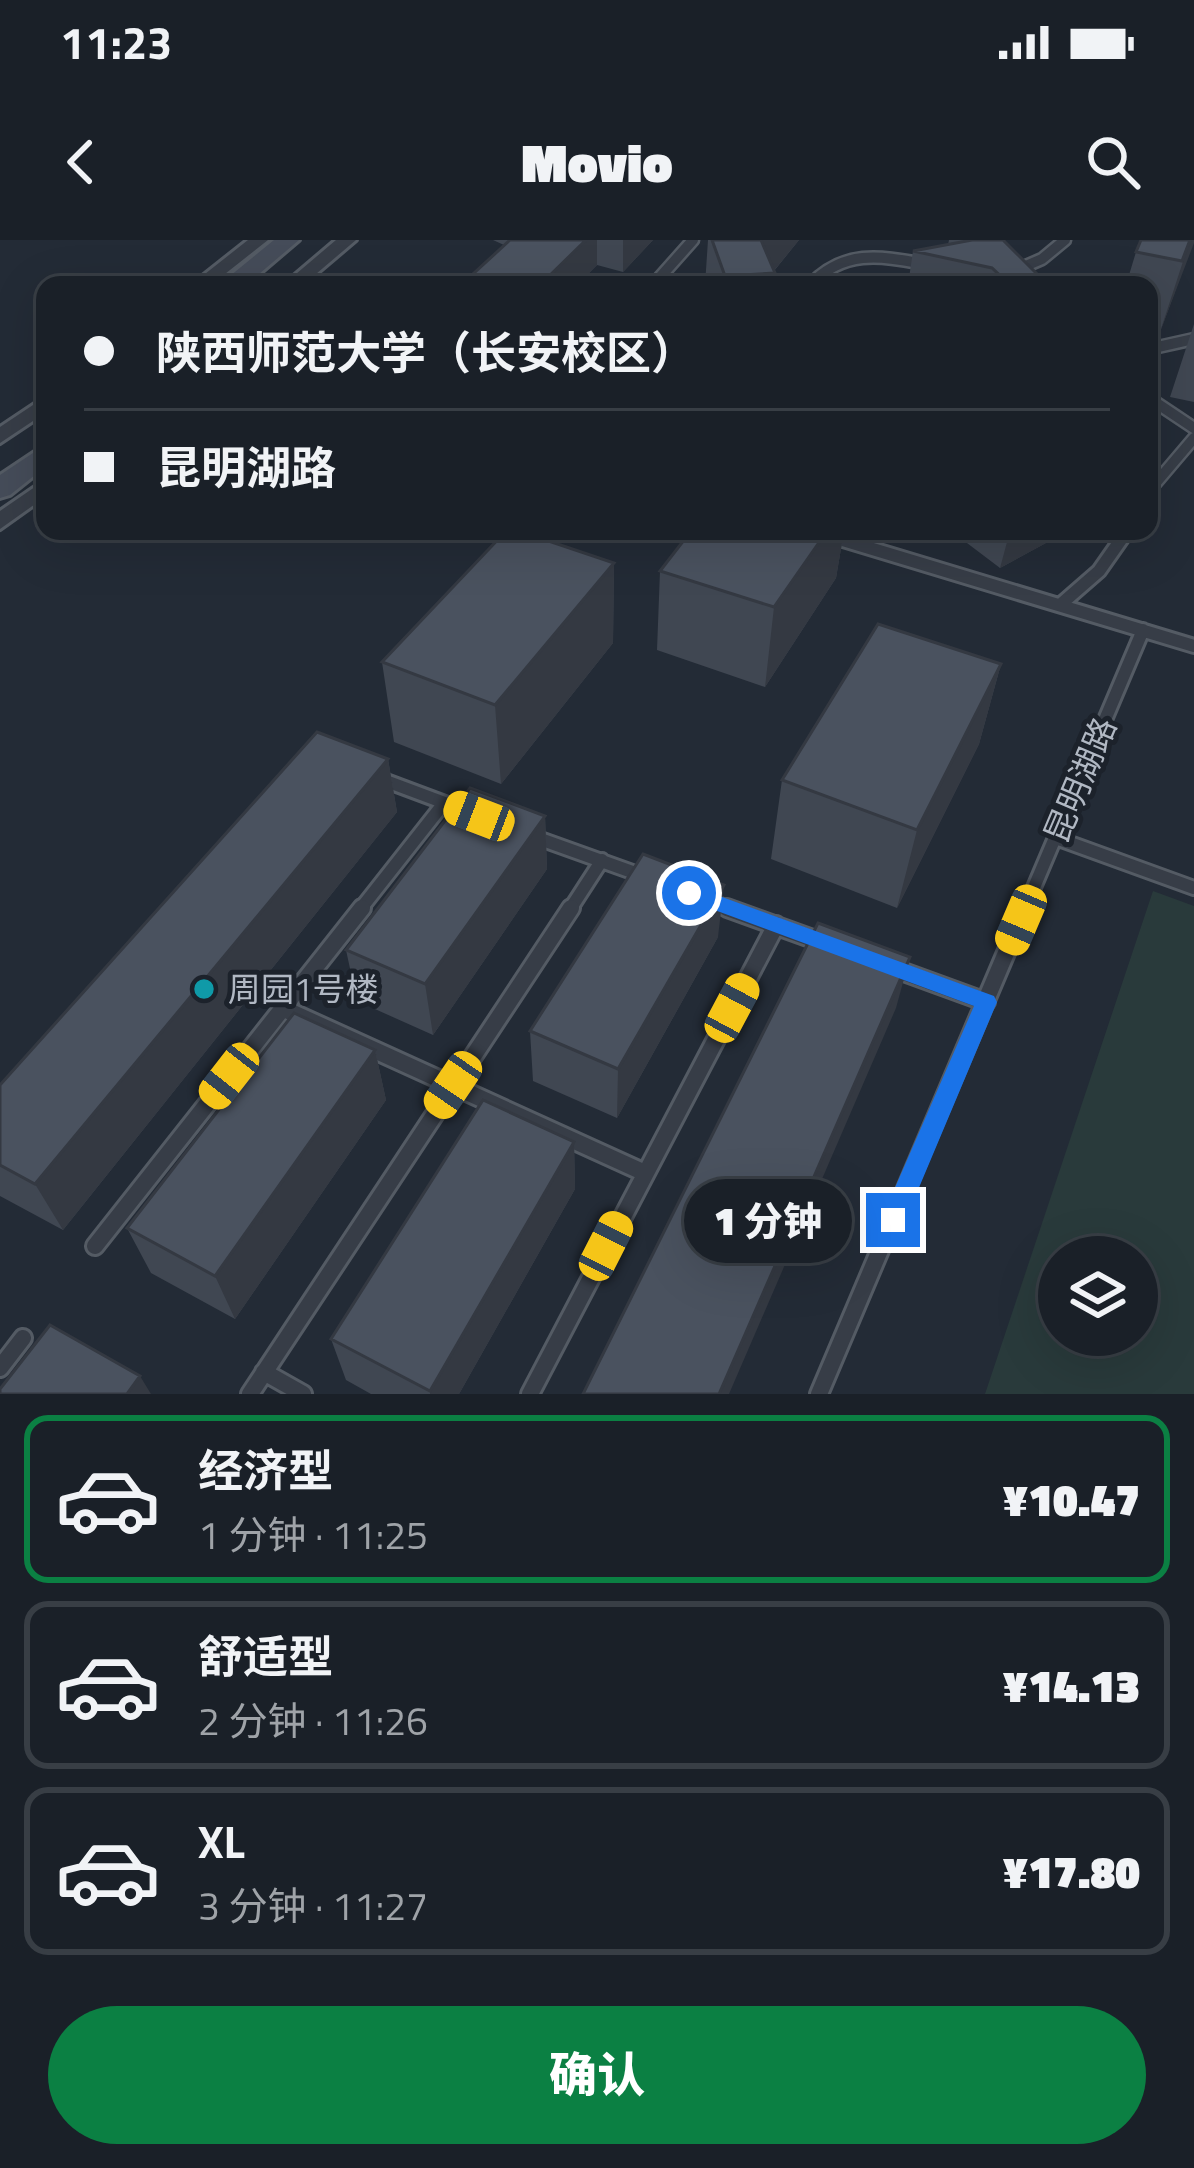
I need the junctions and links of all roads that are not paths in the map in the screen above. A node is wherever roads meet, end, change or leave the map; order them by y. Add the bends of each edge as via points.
1 (259, 240) edge
2 (288, 240) edge
3 (314, 240) edge
4 (347, 240) edge
5 (694, 240) edge
6 (1065, 240) edge
7 (874, 241) edge
8 (863, 256) junction
9 (948, 268) edge
10 (212, 276) edge
11 (242, 276) edge
12 (269, 276) edge
13 (303, 276) edge
14 (661, 276) edge
15 (817, 276) edge
16 (1007, 276) edge
17 (1194, 339) edge
18 (1158, 347) edge
19 (1158, 404) edge
20 (36, 410) edge
21 (1194, 428) edge
22 (0, 437) edge
23 (36, 437) edge
24 (1194, 438) edge
25 (36, 460) edge
26 (0, 465) edge
27 (1158, 480) edge
28 (0, 489) edge
29 (36, 493) edge
30 (0, 522) edge
31 (859, 540) edge
32 (1121, 540) edge
33 (1060, 605) junction
34 (1143, 630) junction
35 (1194, 646) edge
36 (368, 774) edge
37 (444, 803) junction
38 (479, 816) edge
39 (514, 830) edge
40 (1056, 838) junction
41 (602, 860) junction
42 (667, 885) edge
43 (1194, 889) edge
44 (689, 893) edge
45 (776, 925) junction
46 (839, 948) edge
47 (881, 964) edge
48 (986, 1002) junction
49 (282, 1008) junction
50 (453, 1085) junction
51 (644, 1173) junction
52 (95, 1246) dead end
53 (23, 1338) dead end
54 (0, 1368) edge
55 (264, 1372) junction
56 (250, 1394) edge
57 (303, 1394) edge
58 (530, 1394) edge
59 (819, 1394) edge

1 - 10 street
2 - 11 main road
3 - 12 main road
4 - 13 street
5 - 14 lane
6 - 16 lane
7 - 8 lane
8 - 9 lane
8 - 15 lane via 826,264
17 - 18 lane
19 - 21 lane
20 - 22 street
23 - 26 main road
24 - 27 lane
25 - 28 main road
29 - 30 street
31 - 33 lane
32 - 33 lane
33 - 34 lane
34 - 35 lane
34 - 40 lane, 昆明湖路
36 - 37 lane
37 - 38 lane
37 - 49 lane
39 - 41 lane
40 - 43 lane
40 - 48 lane, 昆明湖路
41 - 42 lane
41 - 50 lane
44 - 45 lane
45 - 46 lane
45 - 51 lane
47 - 48 lane
48 - 59 lane, 昆明湖路
49 - 50 lane
49 - 52 lane
50 - 51 lane
50 - 55 lane
51 - 58 lane
53 - 54 lane
55 - 56 lane
55 - 57 lane

